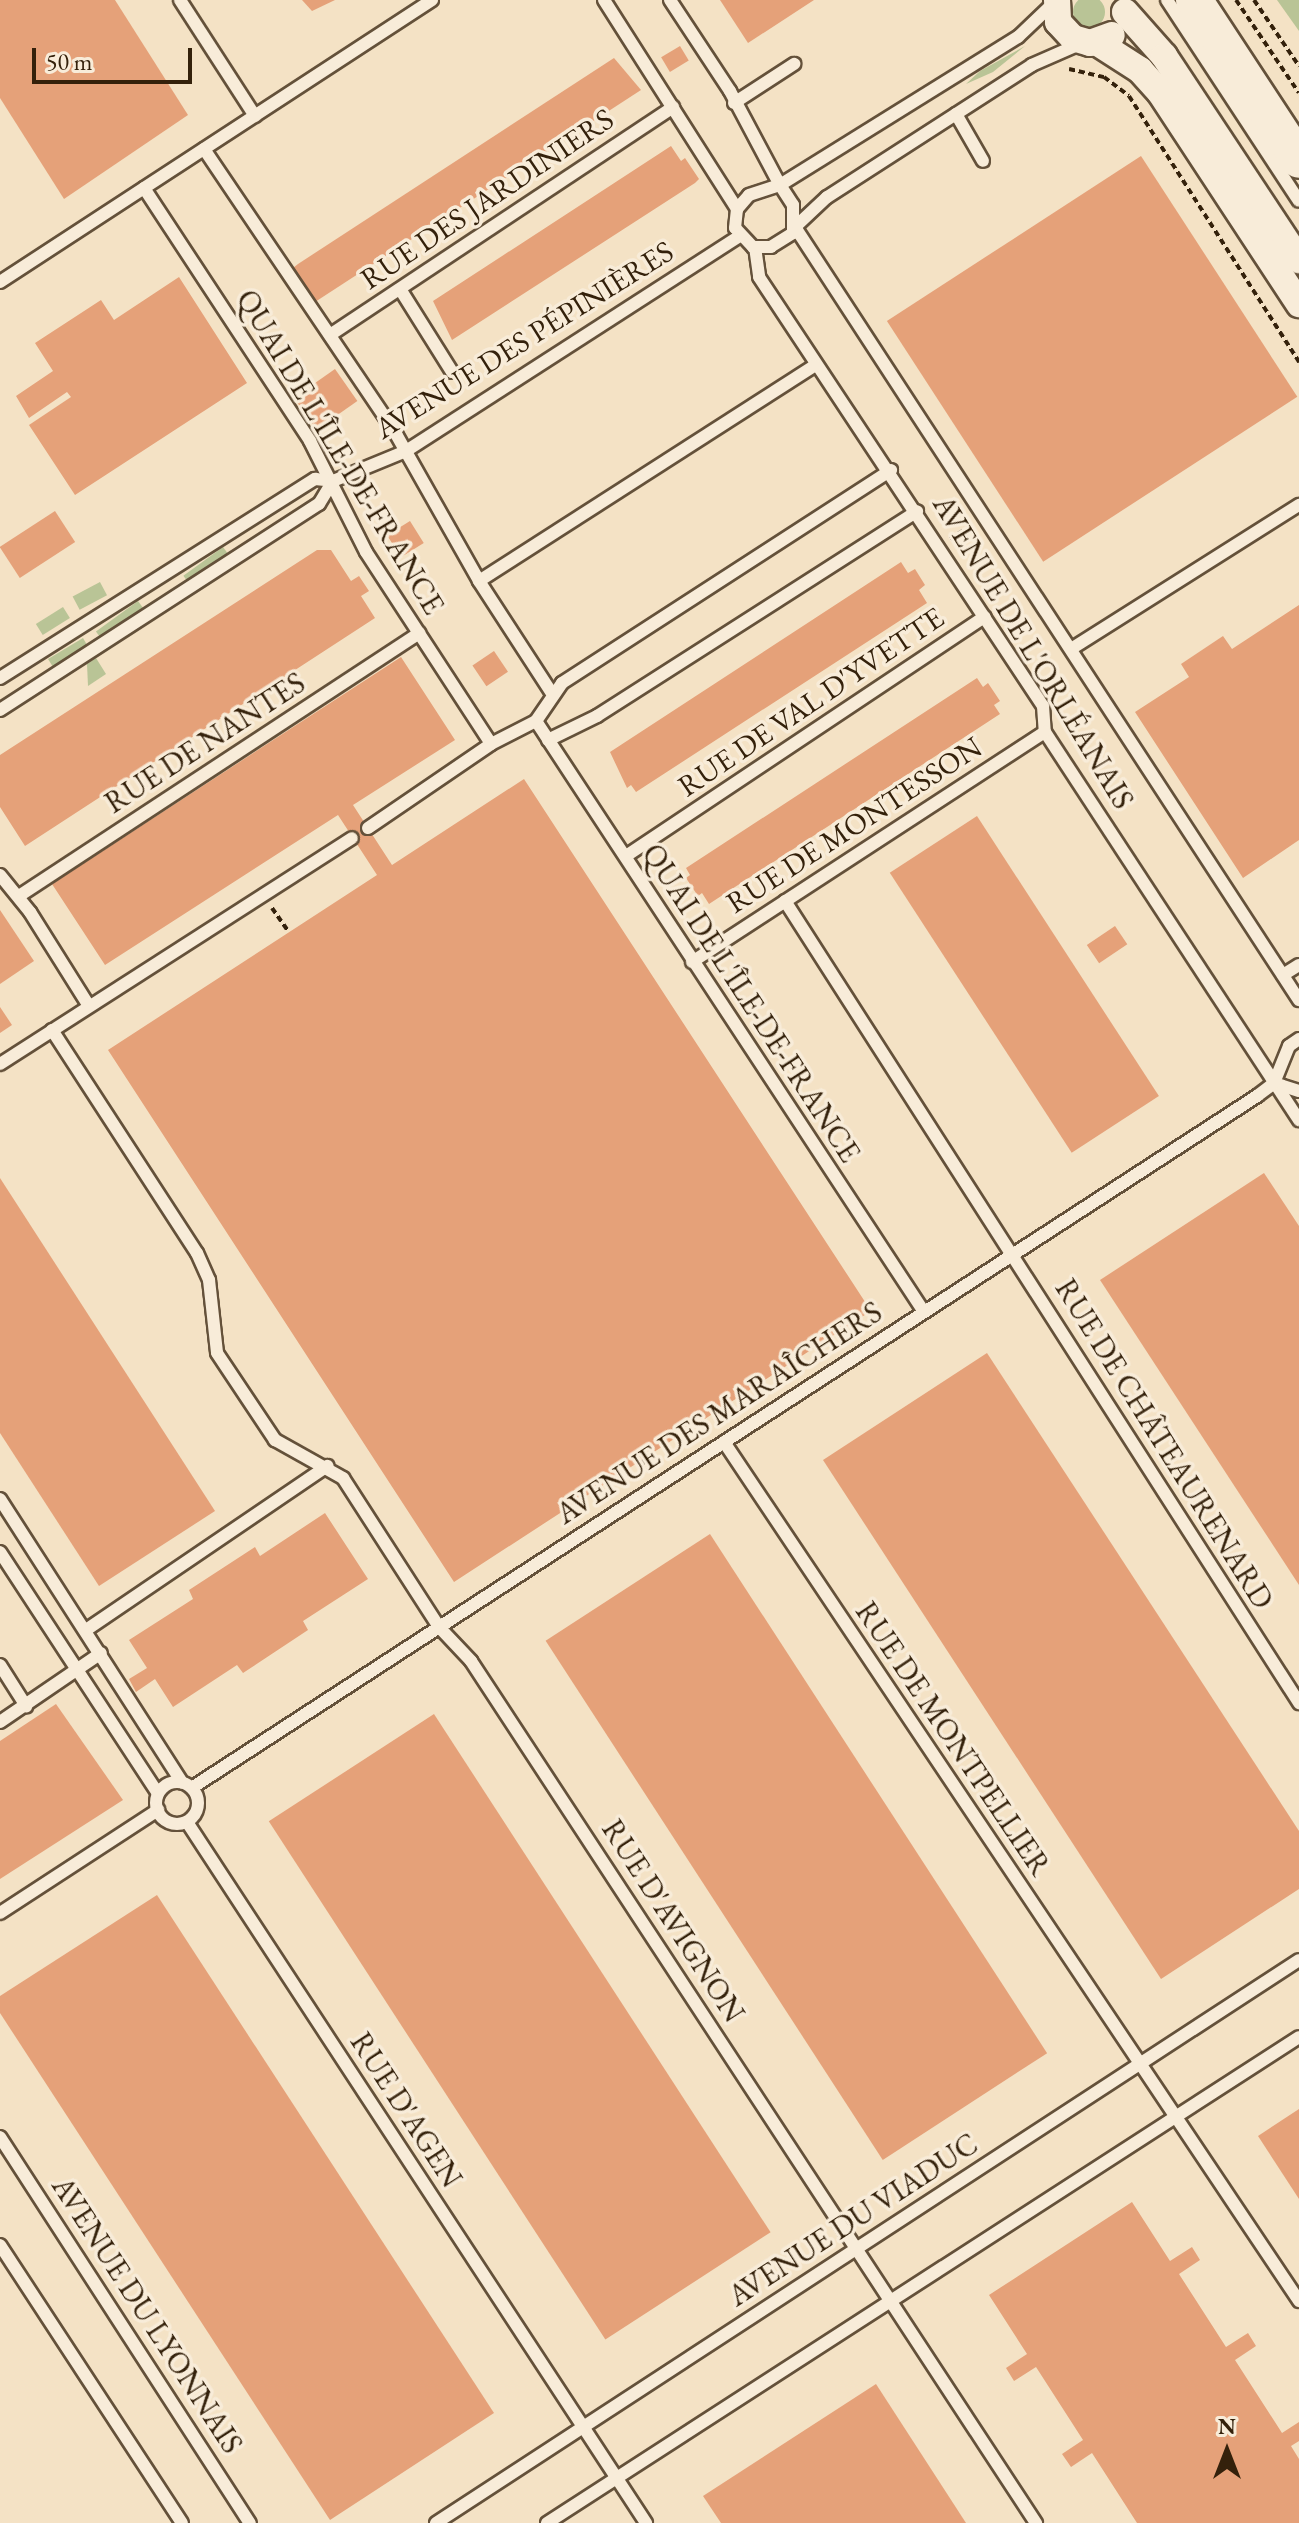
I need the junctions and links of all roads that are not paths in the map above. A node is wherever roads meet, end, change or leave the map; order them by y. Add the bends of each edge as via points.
1 (180, 0) edge
2 (432, 0) edge
3 (604, 0) edge
4 (670, 0) edge
5 (1057, 0) edge
6 (1167, 0) edge
7 (1194, 0) edge
8 (1124, 6) edge
9 (1090, 43) junction
10 (794, 64) dead end
11 (734, 103) junction
12 (673, 107) junction
13 (956, 114) junction
14 (255, 116) junction
15 (204, 149) junction
16 (1299, 160) edge
17 (983, 161) dead end
18 (780, 185) junction
19 (144, 188) junction
20 (1299, 201) edge
21 (737, 209) junction
22 (795, 227) junction
23 (739, 236) junction
24 (755, 247) junction
25 (1299, 260) edge
26 (2, 275) edge
27 (400, 289) junction
28 (1299, 304) edge
29 (330, 335) junction
30 (815, 365) junction
31 (452, 372) dead end
32 (406, 451) junction
33 (891, 470) junction
34 (333, 481) junction
35 (1299, 505) edge
36 (917, 511) junction
37 (479, 581) junction
38 (985, 617) junction
39 (419, 633) junction
40 (1071, 649) junction
41 (0, 678) edge
42 (551, 692) junction
43 (0, 710) edge
44 (536, 721) junction
45 (1045, 732) junction
46 (548, 740) junction
47 (491, 744) junction
48 (368, 828) dead end
49 (352, 838) dead end
50 (626, 856) junction
51 (0, 875) edge
52 (19, 896) junction
53 (785, 901) junction
54 (692, 962) junction
55 (1299, 965) edge
56 (1283, 975) junction
57 (1299, 1000) edge
58 (89, 1006) junction
59 (52, 1030) junction
60 (1299, 1039) edge
61 (0, 1064) edge
62 (1274, 1083) junction
63 (1299, 1091) edge
64 (1299, 1120) edge
65 (1012, 1252) junction
66 (924, 1312) junction
67 (724, 1442) junction
68 (327, 1466) junction
69 (0, 1499) edge
70 (0, 1552) edge
71 (439, 1627) junction
72 (86, 1630) junction
73 (101, 1653) junction
74 (0, 1665) edge
75 (77, 1670) junction
76 (1299, 1703) edge
77 (26, 1706) junction
78 (0, 1722) edge
79 (187, 1785) junction
80 (158, 1793) junction
81 (158, 1810) junction
82 (187, 1822) junction
83 (0, 1913) edge
84 (1299, 1960) edge
85 (1299, 2037) edge
86 (1138, 2065) junction
87 (1177, 2117) junction
88 (0, 2137) edge
89 (0, 2245) edge
90 (856, 2249) junction
91 (1299, 2301) edge
92 (891, 2302) junction
93 (583, 2426) junction
94 (616, 2478) junction
95 (182, 2523) edge
96 (250, 2523) edge
97 (436, 2523) edge
98 (547, 2523) edge
99 (646, 2523) edge
100 (1036, 2523) edge

1 - 14 lane
2 - 14 lane
3 - 12 lane
4 - 11 lane
5 - 9 street via 1064,32
5 - 18 lane via 1018,37
6 - 20 lane
7 - 16 main road
8 - 9 street via 1116,32
8 - 25 street via 1164,56
9 - 13 lane via 1042,61
9 - 28 street via 1140,70 1160,92
10 - 11 lane
11 - 18 lane
12 - 21 lane
12 - 27 lane, RUE DES JARDINIERS
13 - 17 lane
13 - 22 lane via 827,197
14 - 15 lane
15 - 19 lane
15 - 29 lane, QUAI DE L'ÎLE-DE-FRANCE
18 - 21 lane via 749,195
18 - 22 lane via 793,205
19 - 26 lane
19 - 34 lane, QUAI DE L'ÎLE-DE-FRANCE
21 - 23 lane
22 - 24 lane via 779,243
22 - 40 lane
23 - 24 lane
23 - 32 lane, AVENUE DES PÉPINIÈRES
24 - 30 lane, AVENUE DE L'ORLÉANAIS via 759,277
27 - 29 lane, RUE DES JARDINIERS
27 - 31 lane
29 - 32 lane, QUAI DE L'ÎLE-DE-FRANCE
30 - 33 lane, AVENUE DE L'ORLÉANAIS
30 - 37 lane
32 - 34 lane, AVENUE DES PÉPINIÈRES
32 - 37 lane, QUAI DE L'ÎLE-DE-FRANCE
33 - 36 lane, AVENUE DE L'ORLÉANAIS
33 - 42 lane
34 - 39 lane, QUAI DE L'ÎLE-DE-FRANCE via 366,552
34 - 41 lane, AVENUE DES PÉPINIÈRES via 315,479
34 - 43 lane, AVENUE DES PÉPINIÈRES via 319,504
35 - 40 lane
36 - 38 lane, AVENUE DE L'ORLÉANAIS
36 - 46 lane via 597,716
37 - 42 lane, QUAI DE L'ÎLE-DE-FRANCE
38 - 45 lane, AVENUE DE L'ORLÉANAIS via 1043,706
38 - 50 lane, RUE DE VAL D'YVETTE
39 - 47 lane, QUAI DE L'ÎLE-DE-FRANCE
39 - 52 lane, RUE DE NANTES
40 - 56 lane
42 - 44 lane
44 - 46 lane, QUAI DE L'ÎLE-DE-FRANCE
44 - 47 lane
45 - 53 lane, RUE DE MONTESSON
45 - 62 lane, AVENUE DE L'ORLÉANAIS
46 - 50 lane, QUAI DE L'ÎLE-DE-FRANCE
47 - 48 lane
49 - 58 lane
50 - 54 lane, QUAI DE L'ÎLE-DE-FRANCE
51 - 52 lane
52 - 58 lane
53 - 54 lane, RUE DE MONTESSON
53 - 65 lane, RUE DE CHÂTEAURENARD
54 - 66 lane, QUAI DE L'ÎLE-DE-FRANCE
55 - 56 lane
56 - 57 lane
58 - 59 lane
59 - 61 lane
59 - 68 lane via 197,1253 209,1280 217,1353 277,1444
60 - 62 lane via 1289,1046
62 - 63 lane
62 - 64 lane, AVENUE DE L'ORLÉANAIS
62 - 65 lane, AVENUE DES MARAÎCHERS
65 - 66 lane, AVENUE DES MARAÎCHERS
65 - 76 lane, RUE DE CHÂTEAURENARD
66 - 67 lane, AVENUE DES MARAÎCHERS
67 - 71 lane, AVENUE DES MARAÎCHERS
67 - 86 lane, RUE DE MONTPELLIER
68 - 71 lane, RUE D'AVIGNON via 353,1492
68 - 72 lane
69 - 72 lane
70 - 75 lane
71 - 79 lane, AVENUE DES MARAÎCHERS
71 - 90 lane, RUE D'AVIGNON via 471,1661
72 - 73 lane
73 - 75 lane
73 - 79 lane
74 - 77 lane
75 - 77 lane
75 - 80 lane
77 - 78 lane
79 - 80 lane
79 - 82 lane via 196,1812
80 - 81 lane
81 - 82 lane via 170,1823
81 - 83 lane
82 - 93 lane, RUE D'AGEN
84 - 86 lane, AVENUE DU VIADUC
85 - 87 lane
86 - 87 lane, RUE DE MONTPELLIER
86 - 90 lane, AVENUE DU VIADUC
87 - 91 lane, RUE DE MONTPELLIER
87 - 92 lane
88 - 96 lane, AVENUE DU LYONNAIS
89 - 95 lane
90 - 92 lane, RUE D'AVIGNON
90 - 93 lane, AVENUE DU VIADUC
92 - 94 lane
92 - 100 lane, RUE D'AVIGNON
93 - 94 lane, RUE D'AGEN
93 - 97 lane, AVENUE DU VIADUC
94 - 98 lane
94 - 99 lane, RUE D'AGEN

